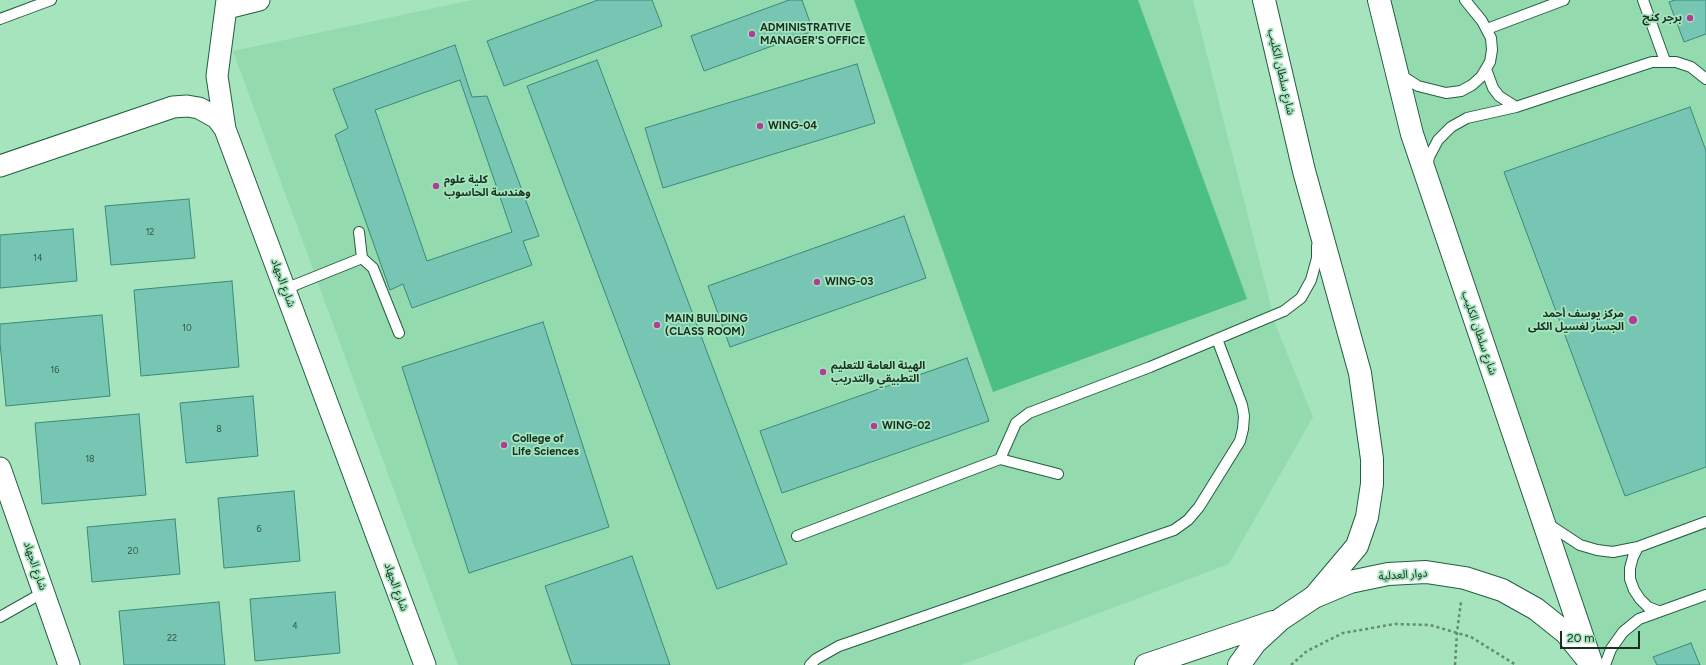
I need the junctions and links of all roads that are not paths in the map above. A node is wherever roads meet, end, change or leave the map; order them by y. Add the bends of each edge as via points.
1 (51, 0) edge
2 (259, 0) edge
3 (1264, 0) edge
4 (1379, 0) edge
5 (1465, 0) edge
6 (1564, 0) edge
7 (1643, 0) edge
8 (227, 4) edge
9 (0, 19) edge
10 (1487, 29) junction
11 (1665, 61) junction
12 (1486, 69) junction
13 (1397, 73) junction
14 (1706, 79) edge
15 (1516, 107) junction
16 (226, 129) junction
17 (0, 166) edge
18 (1426, 176) junction
19 (1317, 220) junction
20 (359, 232) dead end
21 (362, 258) junction
22 (285, 289) junction
23 (399, 333) dead end
24 (1217, 339) junction
25 (1000, 459) junction
26 (0, 468) edge
27 (1058, 474) dead end
28 (1543, 521) junction
29 (1706, 522) edge
30 (797, 536) dead end
31 (1638, 547) junction
32 (44, 592) junction
33 (1706, 595) edge
34 (1314, 597) junction
35 (1658, 612) junction
36 (0, 617) edge
37 (1281, 618) junction
38 (1596, 664) edge
39 (69, 665) edge
40 (425, 665) edge
41 (810, 665) edge
42 (1146, 665) edge
43 (1239, 665) edge

1 - 9 lane
2 - 8 street
3 - 19 street, شارع سلطان الكليب
4 - 13 street, شارع سلطان الكليب
5 - 10 lane
6 - 10 lane
7 - 11 lane
8 - 16 street via 217,76
10 - 12 lane via 1492,50
11 - 14 lane via 1691,67
11 - 15 lane via 1641,65
12 - 13 lane via 1472,85 1461,91 1446,93 1418,86
12 - 15 lane via 1499,96
13 - 18 street, شارع سلطان الكليب via 1412,134
15 - 18 lane via 1467,118 1450,127 1438,140 1429,157
16 - 17 street, شارع الجهاد via 217,118 199,108 173,106
16 - 22 street, شارع الجهاد
18 - 28 street, شارع سلطان الكليب
19 - 24 lane via 1317,258 1311,280 1301,298 1284,310
19 - 34 street, شارع سلطان الكليب via 1360,373 1372,459 1372,484 1367,517 1357,546
20 - 21 lane
21 - 22 lane
21 - 23 lane via 373,268
22 - 40 street, شارع الجهاد
24 - 25 lane via 1029,413 1016,423
24 - 41 lane via 1242,405 1243,429 1240,441 1199,507 1188,520 1174,530 839,646
25 - 27 lane
25 - 30 lane
26 - 32 street, شارع الجهاد
28 - 31 lane via 1580,545 1597,550 1613,552
28 - 38 street, شارع سلطان الكليب
29 - 31 lane
31 - 35 lane via 1631,563 1630,579 1640,599
32 - 36 lane
32 - 39 street, شارع الجهاد
33 - 35 lane
34 - 37 street, دوار العدلية
34 - 38 street, دوار العدلية via 1350,582 1388,574 1426,572 1465,578 1502,590 1536,609 1566,633
35 - 38 lane via 1639,619 1623,632
37 - 42 street
37 - 43 street, دوار العدلية via 1255,643

